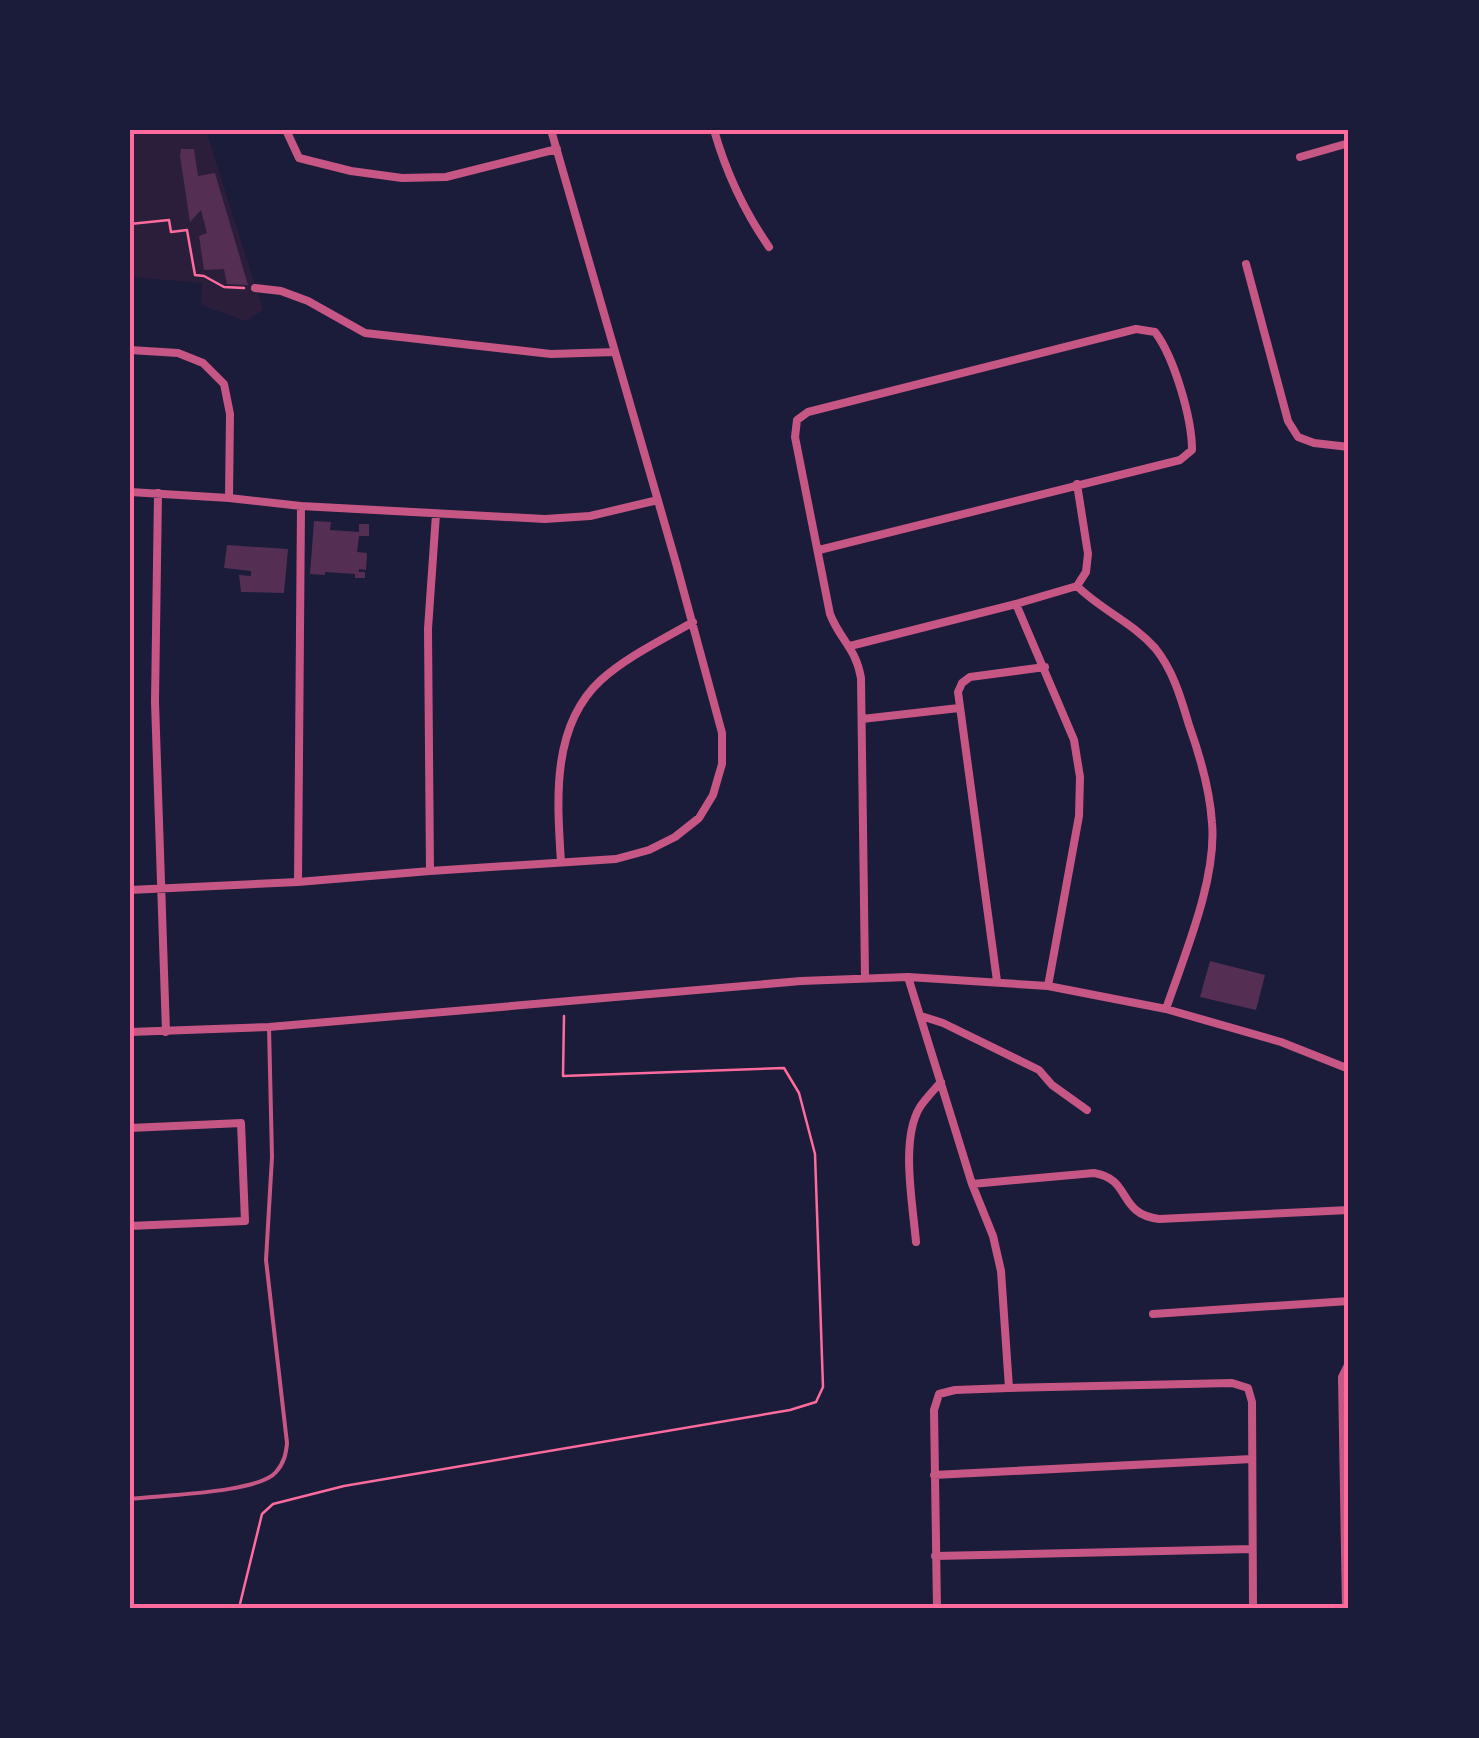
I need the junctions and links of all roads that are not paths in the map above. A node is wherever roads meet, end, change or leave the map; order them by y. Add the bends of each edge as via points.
1 (286, 130) edge
2 (551, 130) edge
3 (714, 130) edge
4 (1349, 143) edge
5 (557, 149) junction
6 (1300, 157) dead end
7 (769, 247) dead end
8 (1246, 264) dead end
9 (255, 288) road end
10 (130, 350) edge
11 (616, 352) junction
12 (1349, 447) edge
13 (1078, 484) junction
14 (130, 492) edge
15 (158, 493) junction
16 (229, 498) junction
17 (658, 500) junction
18 (302, 506) junction
19 (436, 514) junction
20 (819, 550) junction
21 (1076, 586) junction
22 (1016, 604) junction
23 (693, 622) junction
24 (850, 646) junction
25 (1045, 667) junction
26 (959, 708) junction
27 (862, 719) junction
28 (561, 862) junction
29 (430, 871) junction
30 (298, 882) junction
31 (130, 890) edge
32 (160, 890) junction
33 (866, 977) junction
34 (908, 977) junction
35 (997, 982) junction
36 (1048, 986) junction
37 (1166, 1010) junction
38 (920, 1016) junction
39 (269, 1027) junction
40 (130, 1032) edge
41 (166, 1032) junction
42 (1349, 1069) edge
43 (941, 1082) junction
44 (1087, 1110) dead end
45 (130, 1128) edge
46 (972, 1184) junction
47 (1349, 1210) edge
48 (130, 1226) edge
49 (916, 1242) dead end
50 (1349, 1302) edge
51 (1153, 1314) dead end
52 (1349, 1363) edge
53 (1010, 1388) junction
54 (1252, 1459) junction
55 (934, 1475) junction
56 (130, 1499) edge
57 (1252, 1549) junction
58 (935, 1556) junction
59 (937, 1608) edge
60 (1253, 1608) edge
61 (1346, 1608) edge

1 - 5 street via 298,158 402,178 446,177
2 - 5 street
3 - 7 street via 731,180
4 - 6 street
5 - 11 street
8 - 12 street via 1288,422 1298,437
9 - 11 street via 308,301 365,334 550,354
10 - 16 street via 178,353 224,384
11 - 17 street
13 - 20 street
13 - 20 street via 1180,460 1192,450 1167,348 1155,332 1136,329 808,412 798,420 795,437
13 - 21 street via 1088,554
14 - 15 street
15 - 16 street
15 - 32 street
16 - 18 street
17 - 19 street via 545,519
17 - 23 street
18 - 19 street
18 - 30 street
19 - 29 street via 428,629
20 - 24 street via 830,614
21 - 22 street
21 - 37 street via 1158,652 1200,755 1212,848
22 - 24 street
22 - 25 street
23 - 28 street via 636,655 579,705 560,769
23 - 28 street via 722,733 714,795 699,818 649,850
24 - 27 street via 861,678
25 - 26 street via 970,677 958,692
25 - 36 street via 1074,740 1080,777
26 - 27 street
26 - 35 street
27 - 33 street
28 - 29 street
29 - 30 street
30 - 32 street
31 - 32 street
32 - 41 street
33 - 34 street
33 - 39 street
34 - 35 street
34 - 38 street
35 - 36 street
36 - 37 street
37 - 42 street
38 - 43 street
38 - 44 street via 1039,1070
39 - 41 street
39 - 56 lane via 266,1260 285,1459 261,1484
40 - 41 street
43 - 46 street
43 - 49 street via 912,1128
45 - 48 street via 241,1123 245,1222
46 - 47 street via 1108,1175 1136,1213 1158,1219
46 - 53 street via 1002,1271
50 - 51 street
52 - 61 street via 1342,1377
53 - 54 street via 1232,1383 1248,1388 1252,1402
53 - 55 street via 939,1394
54 - 55 street
54 - 57 street
55 - 58 street
57 - 58 street
57 - 60 street
58 - 59 street

